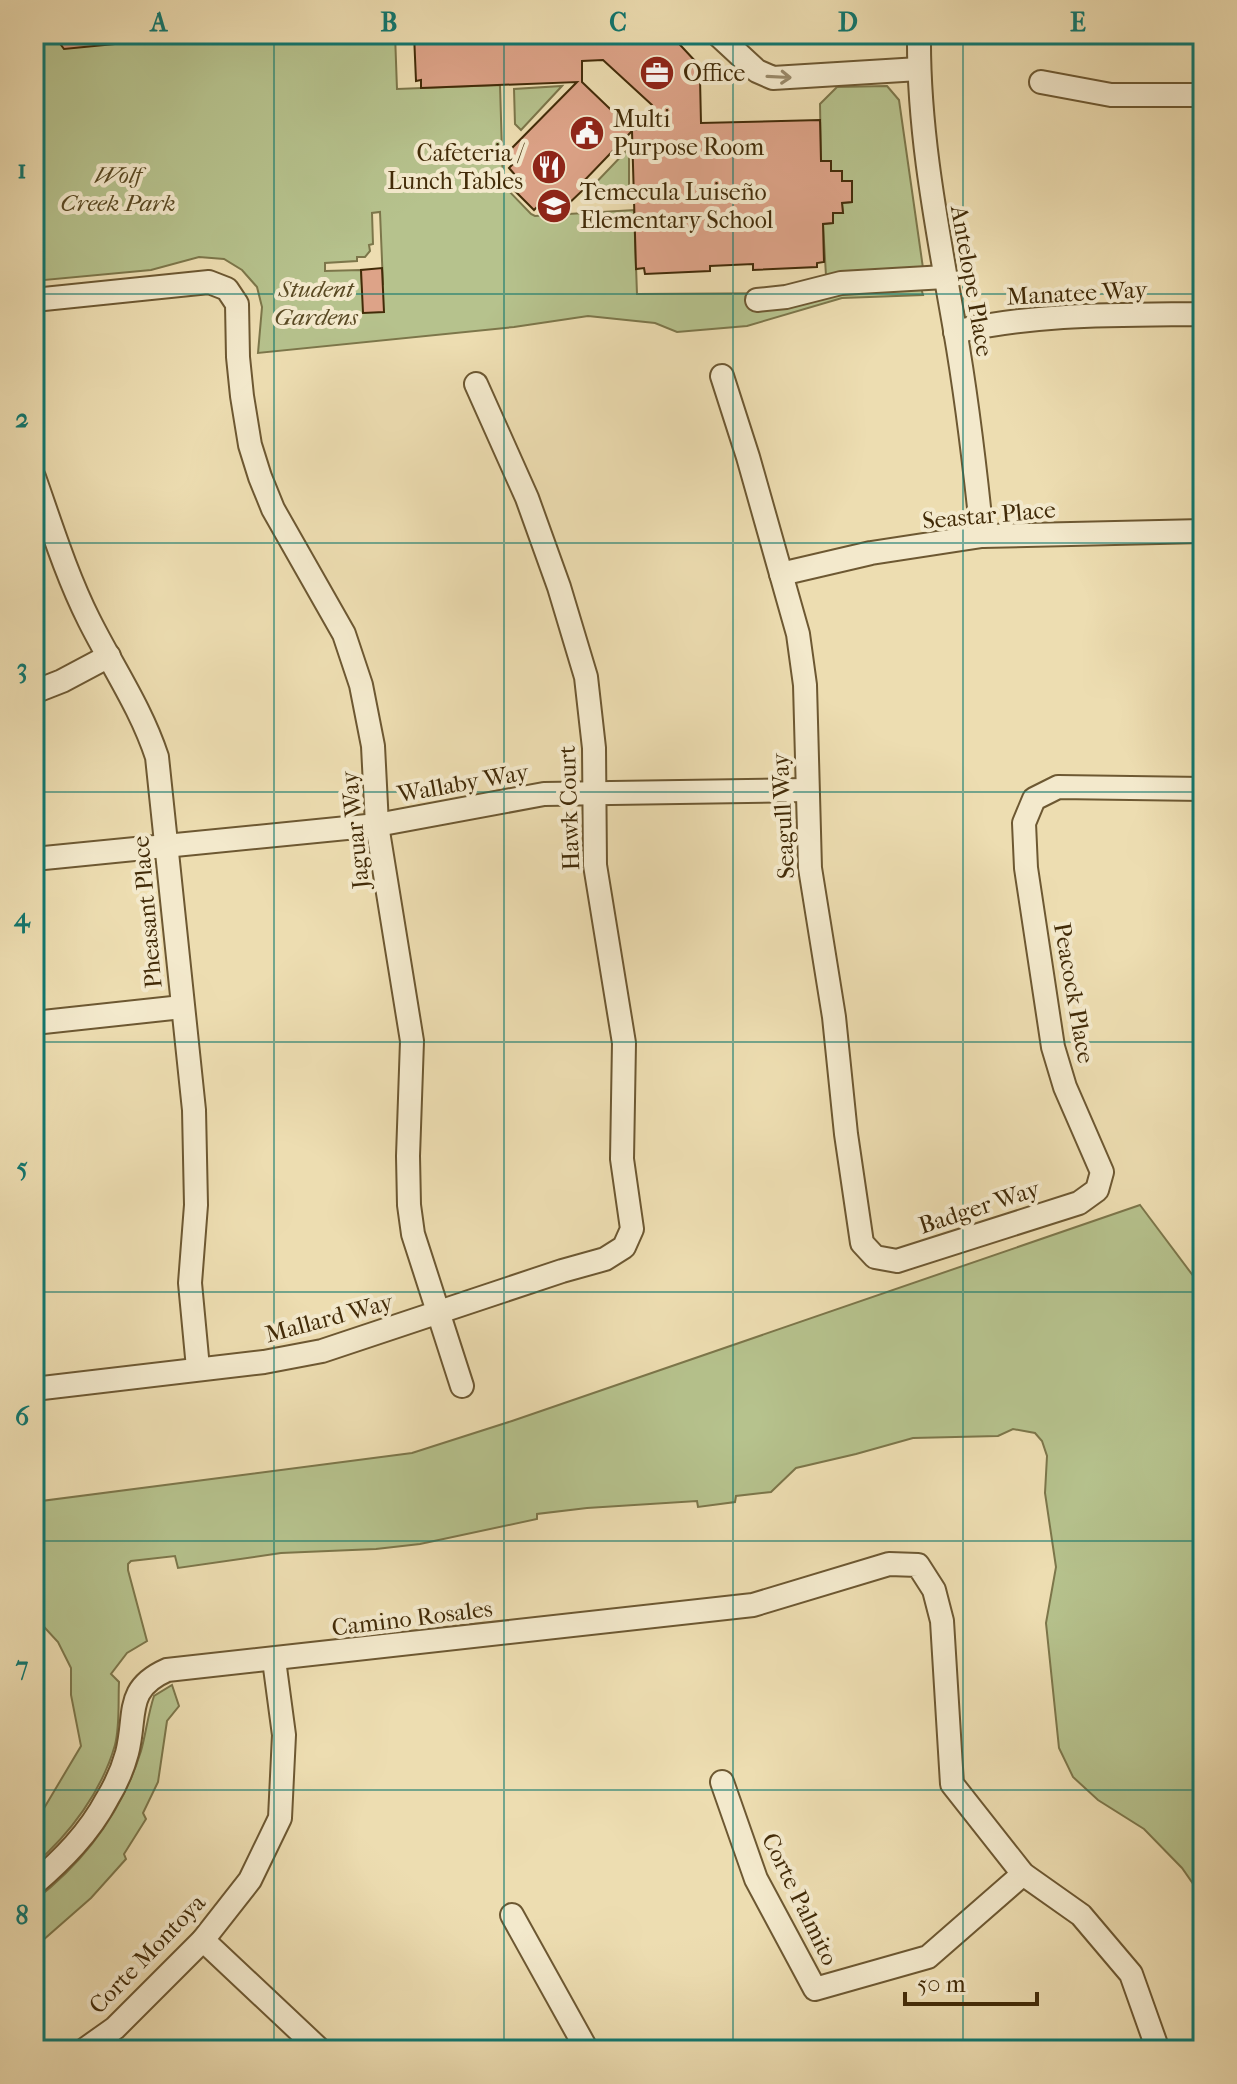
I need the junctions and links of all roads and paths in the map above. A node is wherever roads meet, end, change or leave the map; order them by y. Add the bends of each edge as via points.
1 (717, 34) edge
2 (919, 34) edge
3 (919, 69) junction
4 (1041, 82) dead end
5 (1203, 95) edge
6 (945, 277) junction
7 (34, 300) edge
8 (757, 300) dead end
9 (1203, 314) edge
10 (955, 332) junction
11 (722, 376) dead end
12 (476, 384) dead end
13 (34, 477) edge
14 (1203, 531) edge
15 (982, 536) junction
16 (781, 574) junction
17 (109, 656) junction
18 (34, 692) edge
19 (1203, 789) edge
20 (807, 790) junction
21 (593, 793) junction
22 (377, 825) junction
23 (168, 845) junction
24 (34, 859) edge
25 (182, 1007) junction
26 (34, 1023) edge
27 (1097, 1190) joint
28 (624, 1247) joint
29 (875, 1257) joint
30 (438, 1313) junction
31 (198, 1368) junction
32 (462, 1386) dead end
33 (34, 1389) edge
34 (274, 1660) junction
35 (722, 1782) dead end
36 (1023, 1874) junction
37 (34, 1884) edge
38 (512, 1915) dead end
39 (203, 1940) junction
40 (84, 2050) edge
41 (320, 2050) edge
42 (587, 2050) edge
43 (1158, 2050) edge

1 -> 3 street via 757,71 773,78
2 - 3 street, Antelope Place
3 - 6 street, Antelope Place via 932,207
4 - 5 street via 1111,95
6 - 8 street via 841,283
6 - 10 street, Antelope Place
7 - 22 street, Jaguar Way via 209,282 227,289 237,304 250,445 273,509 344,634 373,746
9 - 10 street, Manatee Way via 1051,316
10 - 15 street, Antelope Place
11 - 16 street, Seagull Way
12 - 21 street, Hawk Court via 527,498 586,677
13 - 17 street, Pheasant Place via 71,579
14 - 15 street, Seastar Place
15 - 16 street, Seastar Place
16 - 20 street, Seagull Way via 805,685
17 - 18 street
17 - 23 street, Pheasant Place via 152,744
19 - 27 street, Peacock Place via 1058,787 1034,799 1024,823 1053,1047 1102,1172
20 - 21 street, Wallaby Way
20 - 29 street, Seagull Way via 810,868 854,1196 862,1243
21 - 22 street, Wallaby Way via 544,794
21 - 28 street, Hawk Court via 595,865 624,1043 622,1159 632,1229
22 - 23 street, Wallaby Way
22 - 30 street, Jaguar Way via 412,1041 409,1205
23 - 24 street, Wallaby Way
23 - 25 street, Pheasant Place
25 - 26 street
25 - 31 street, Pheasant Place via 194,1110 196,1205 190,1283
27 - 29 street, Badger Way via 1079,1203 897,1261
28 - 30 street, Mallard Way via 605,1259
30 - 31 street, Mallard Way via 322,1351
30 - 32 street, Jaguar Way
31 - 33 street, Mallard Way
34 - 36 street, Camino Rosales via 753,1605 874,1567 918,1565 934,1590 942,1621 952,1784
34 - 37 street, Camino Rosales via 167,1670 149,1678 137,1694 127,1755 108,1799 82,1838
34 - 39 street, Corte Montoya via 284,1735 280,1818 250,1880
35 - 36 street, Corte Palmito via 756,1879 815,1989 928,1957
36 - 43 street via 1081,1915 1131,1974
38 - 42 street
39 - 40 street, Corte Montoya via 115,2028
39 - 41 street

